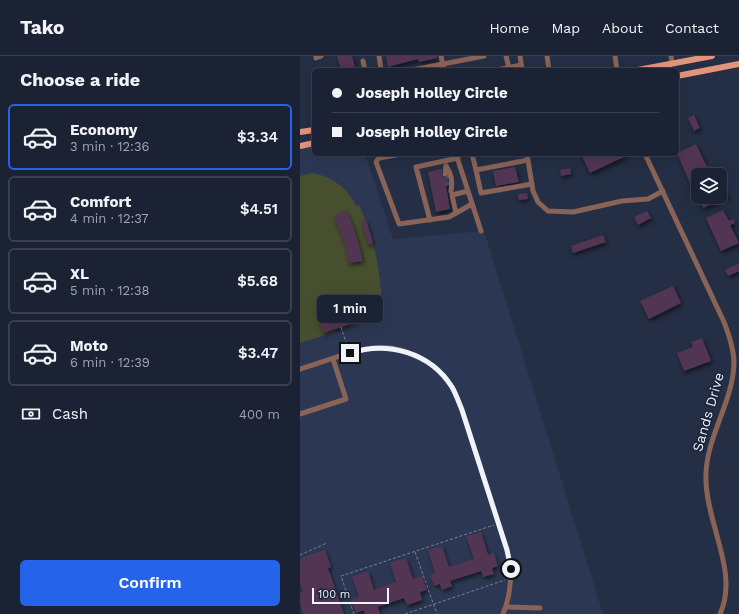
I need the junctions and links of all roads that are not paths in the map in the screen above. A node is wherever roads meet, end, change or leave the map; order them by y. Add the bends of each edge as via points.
1 (316, 56) edge
2 (321, 56) edge
3 (379, 56) edge
4 (441, 56) edge
5 (484, 56) edge
6 (506, 56) edge
7 (520, 56) edge
8 (547, 56) edge
9 (615, 56) edge
10 (671, 56) edge
11 (712, 56) edge
12 (687, 58) edge
13 (453, 59) edge
14 (363, 61) dead end
15 (672, 63) junction
16 (443, 64) junction
17 (739, 64) edge
18 (365, 68) edge
19 (381, 68) edge
20 (422, 68) edge
21 (444, 68) edge
22 (508, 68) joint
23 (522, 68) edge
24 (549, 68) edge
25 (617, 68) edge
26 (648, 68) edge
27 (679, 76) edge
28 (312, 130) edge
29 (300, 132) edge
30 (312, 143) edge
31 (300, 146) edge
32 (390, 156) edge
33 (457, 156) edge
34 (472, 156) edge
35 (527, 156) edge
36 (646, 156) edge
37 (528, 160) junction
38 (445, 163) junction
39 (476, 170) junction
40 (446, 174) tunnel mouth
41 (532, 184) junction
42 (450, 189) junction
43 (468, 191) junction
44 (663, 191) junction
45 (472, 204) junction
46 (456, 213) junction
47 (430, 220) junction
48 (481, 231) dead end
49 (333, 359) junction
50 (300, 369) edge
51 (300, 414) edge
52 (722, 530) dead end
53 (731, 598) dead end
54 (506, 607) junction
55 (540, 608) dead end
56 (503, 614) edge
57 (720, 614) edge

1 - 2 street
3 - 19 street
4 - 16 street
5 - 13 street
6 - 22 street
7 - 23 street
8 - 24 street
9 - 25 street
10 - 15 street
11 - 12 main road
12 - 15 main road
13 - 16 street
14 - 18 street
15 - 26 main road
16 - 20 street
16 - 21 street
17 - 27 main road
22 - 23 street
28 - 29 main road
30 - 31 main road
32 - 47 street via 379,158 376,162 397,222 401,225
33 - 38 street
33 - 43 street
34 - 39 street
35 - 37 street
36 - 44 street, Sands Drive
37 - 39 street
37 - 41 street
38 - 40 street
38 - 42 street via 452,186
38 - 47 street via 416,166
39 - 41 street via 482,193
41 - 44 street via 538,202 548,211 573,212 622,201 648,199
42 - 43 street
42 - 46 street
43 - 45 street
44 - 52 street, Sands Drive via 724,322 732,348 734,364 729,395 710,448 706,470 709,500
45 - 46 street
45 - 48 street
46 - 47 street via 449,217
49 - 50 street
49 - 51 street via 346,398
49 - 54 street via 375,347 394,348 414,354 430,364 452,387 462,410 508,556 511,578
53 - 57 street
54 - 55 street
54 - 56 street

